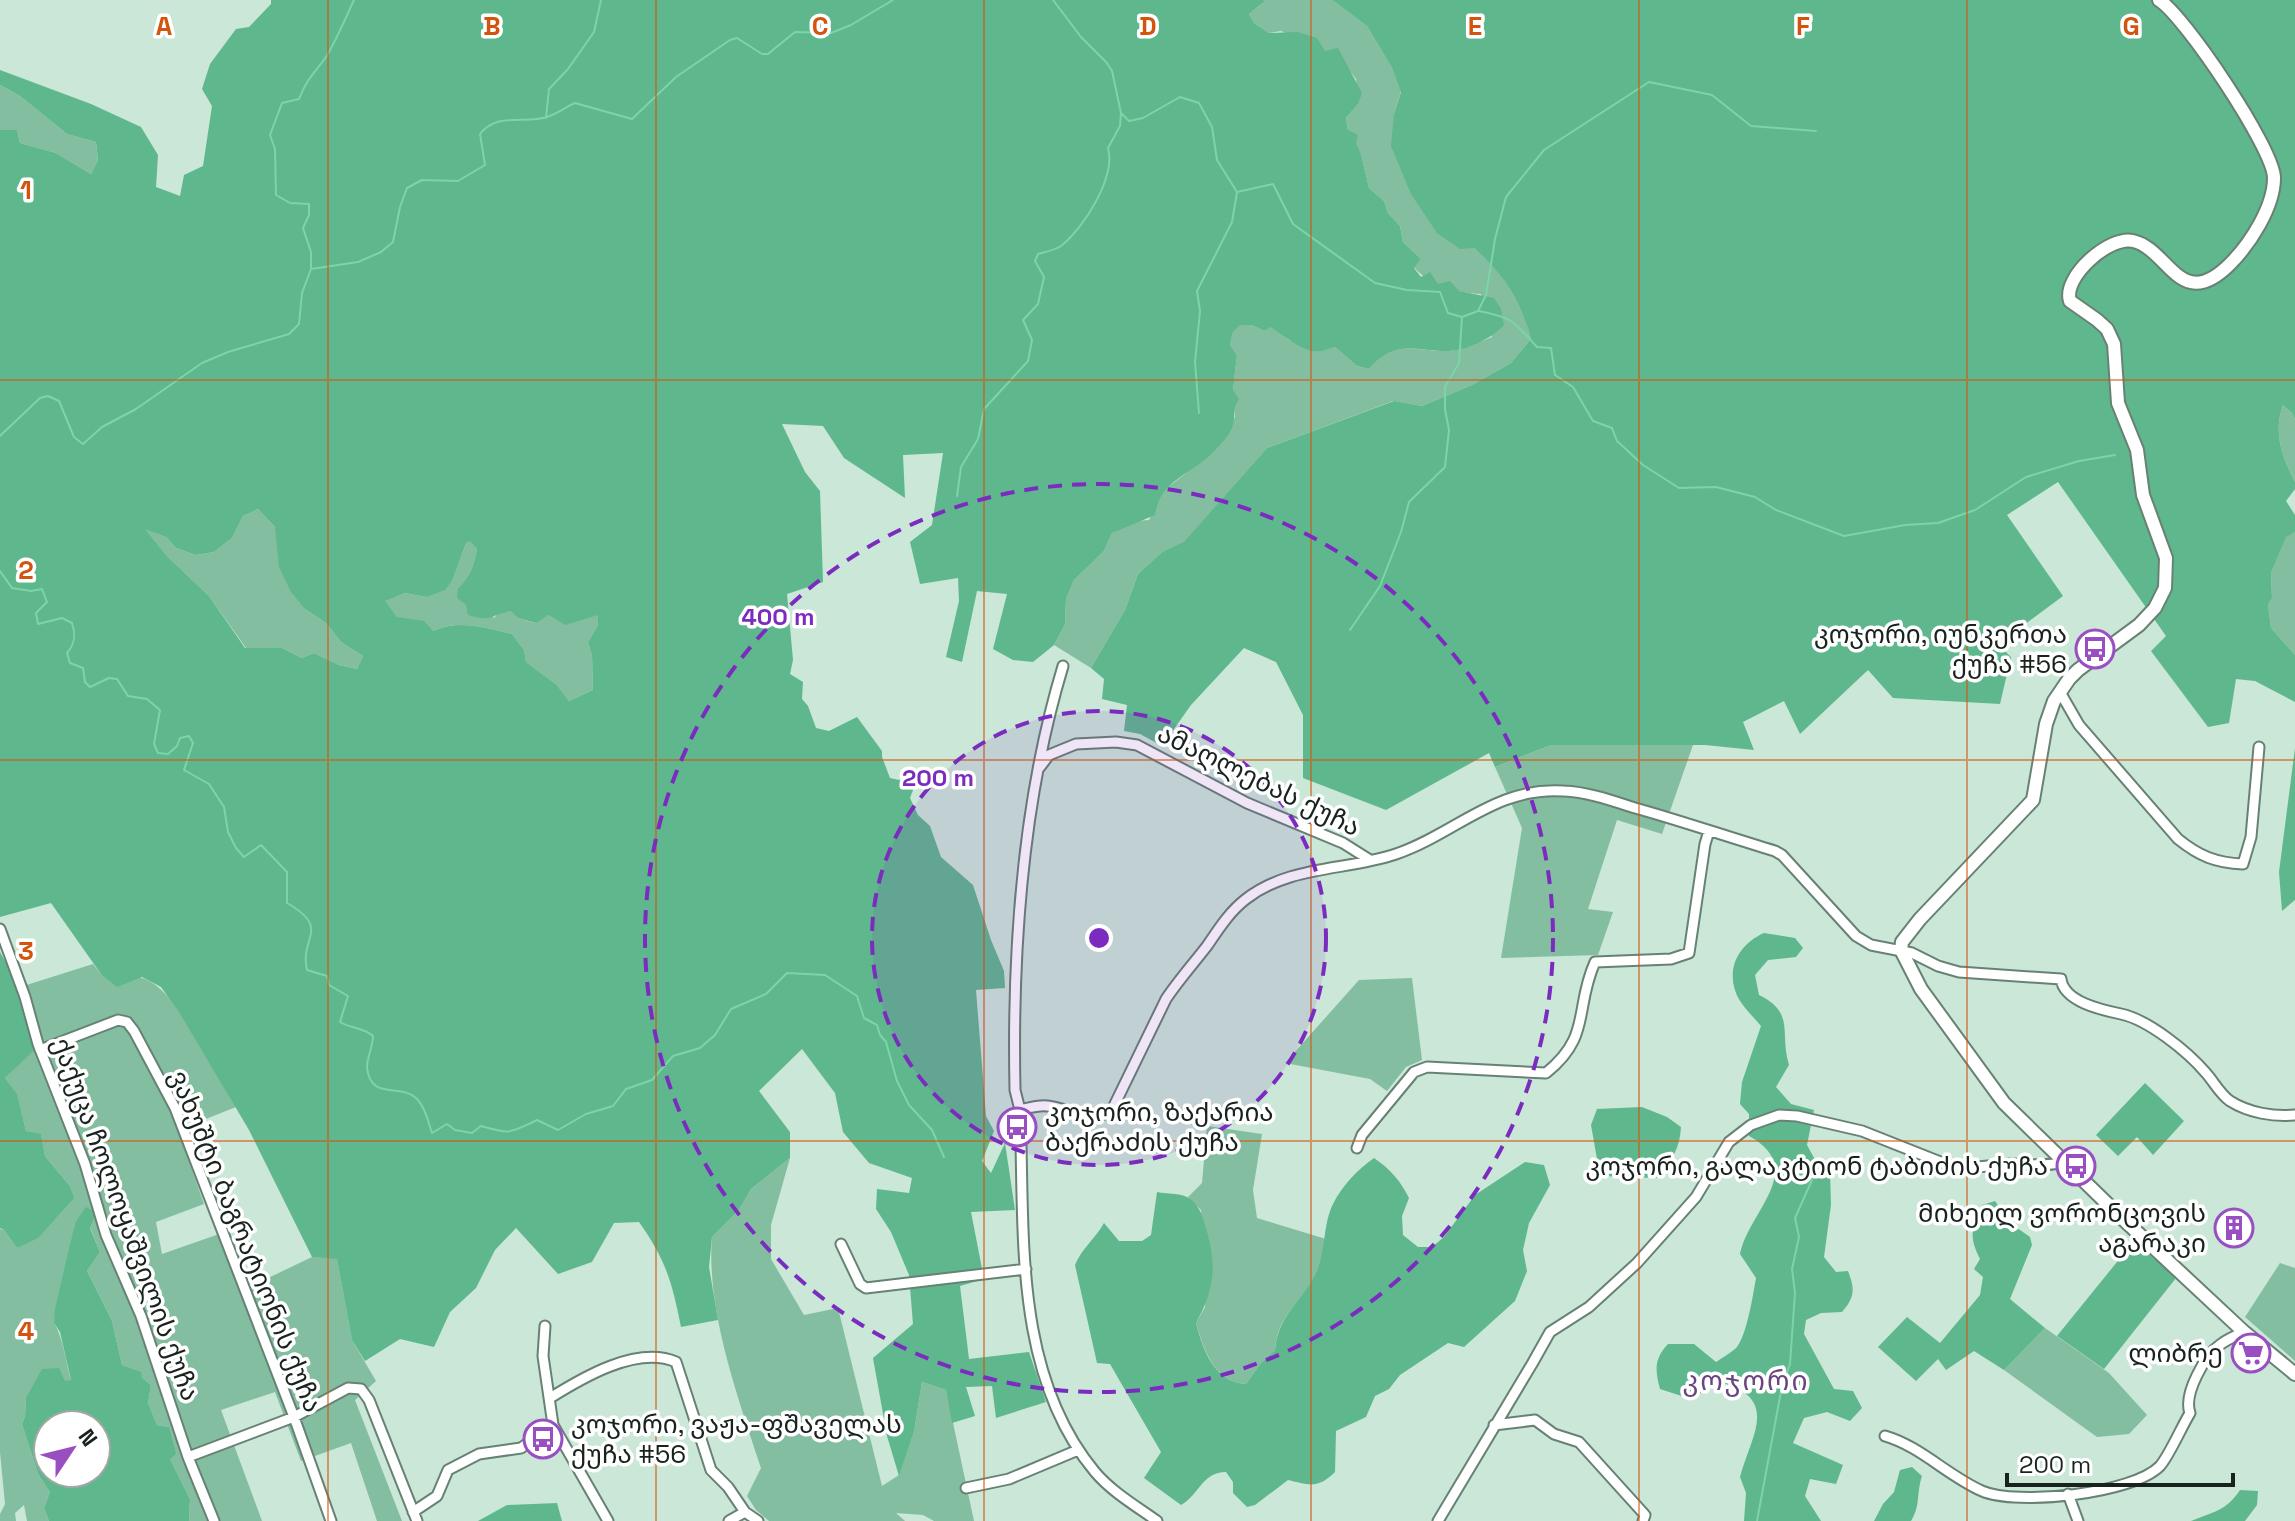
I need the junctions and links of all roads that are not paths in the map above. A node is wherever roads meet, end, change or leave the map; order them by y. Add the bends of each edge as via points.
1 (2159, 0) edge
2 (1063, 666) dead end
3 (2060, 692) junction
4 (2259, 747) dead end
5 (1040, 767) junction
6 (1709, 831) junction
7 (1370, 860) junction
8 (0, 929) edge
9 (1901, 950) junction
10 (40, 1050) junction
11 (1020, 1110) junction
12 (2295, 1115) edge
13 (1357, 1148) dead end
14 (2063, 1162) junction
15 (841, 1244) dead end
16 (1026, 1269) junction
17 (545, 1326) dead end
18 (2244, 1332) junction
19 (2295, 1374) edge
20 (550, 1398) junction
21 (294, 1417) junction
22 (553, 1425) junction
23 (1494, 1425) junction
24 (1885, 1436) dead end
25 (1078, 1450) junction
26 (188, 1457) junction
27 (966, 1488) dead end
28 (2068, 1494) junction
29 (745, 1512) junction
30 (415, 1517) edge
31 (732, 1520) edge
32 (214, 1521) edge
33 (331, 1521) edge
34 (608, 1521) edge
35 (758, 1521) edge
36 (1157, 1521) edge
37 (1438, 1521) edge
38 (1643, 1521) edge
39 (2078, 1521) edge

1 - 3 main road via 2183,24 2249,122 2271,161 2274,181 2268,205 2244,248 2211,277 2178,278 2140,243 2126,240 2078,272 2068,288 2070,301 2107,329 2114,344 2118,403 2137,450 2143,495 2167,569 2161,599 2148,617 2078,670
2 - 5 street
3 - 4 street via 2079,725 2178,839 2220,863 2243,864 2251,837
3 - 9 main road via 2046,724 2033,800 1920,919
5 - 7 street, ამაღლებას ქუჩა via 1049,755 1076,744 1137,745
5 - 11 street via 1017,920 1015,1076
6 - 7 street via 1611,801 1541,790 1467,816 1408,850
6 - 9 street via 1782,855 1856,936 1871,945
6 - 13 street via 1689,953 1671,959 1595,962 1574,1042 1546,1073 1427,1067 1414,1072
7 - 11 street via 1307,871 1245,900 1166,999 1112,1110 1098,1117 1051,1107
8 - 10 street, ქაქუცა ჩოლოყაშვილის ქუჩა
9 - 12 street via 1959,972 2061,979 2078,1000 2123,1014 2166,1038 2204,1070 2228,1100 2268,1115
9 - 14 main road via 1921,989 1989,1085
10 - 21 street, ვახუშტი ბაგრატიონის ქუჩა via 118,1020 134,1031 175,1108
10 - 26 street, ქაქუცა ჩოლოყაშვილის ქუჩა via 141,1316
11 - 16 street
14 - 18 main road
14 - 23 street via 1968,1169 1862,1131 1797,1116 1779,1115 1751,1125 1729,1142 1696,1197 1637,1263 1589,1307 1550,1332
15 - 16 street via 866,1288
16 - 25 street via 1052,1405
17 - 20 street via 543,1356
18 - 19 main road
18 - 28 street via 2220,1344 2205,1364 2191,1392 2190,1413 2162,1465 2120,1487
20 - 22 street
20 - 29 street via 599,1370 640,1359 676,1362 711,1470
21 - 26 street
21 - 30 street via 348,1388 361,1389
21 - 33 street, ვახუშტი ბაგრატიონის ქუჩა
22 - 30 street via 521,1448 479,1454 448,1470 437,1496
22 - 34 street
23 - 37 street
23 - 38 street via 1535,1420 1554,1434 1579,1442 1645,1515
24 - 28 street via 1988,1493
25 - 27 street via 1009,1479
25 - 36 street via 1105,1482
26 - 32 street, ქაქუცა ჩოლოყაშვილის ქუჩა
28 - 39 street
29 - 31 street
29 - 35 street

